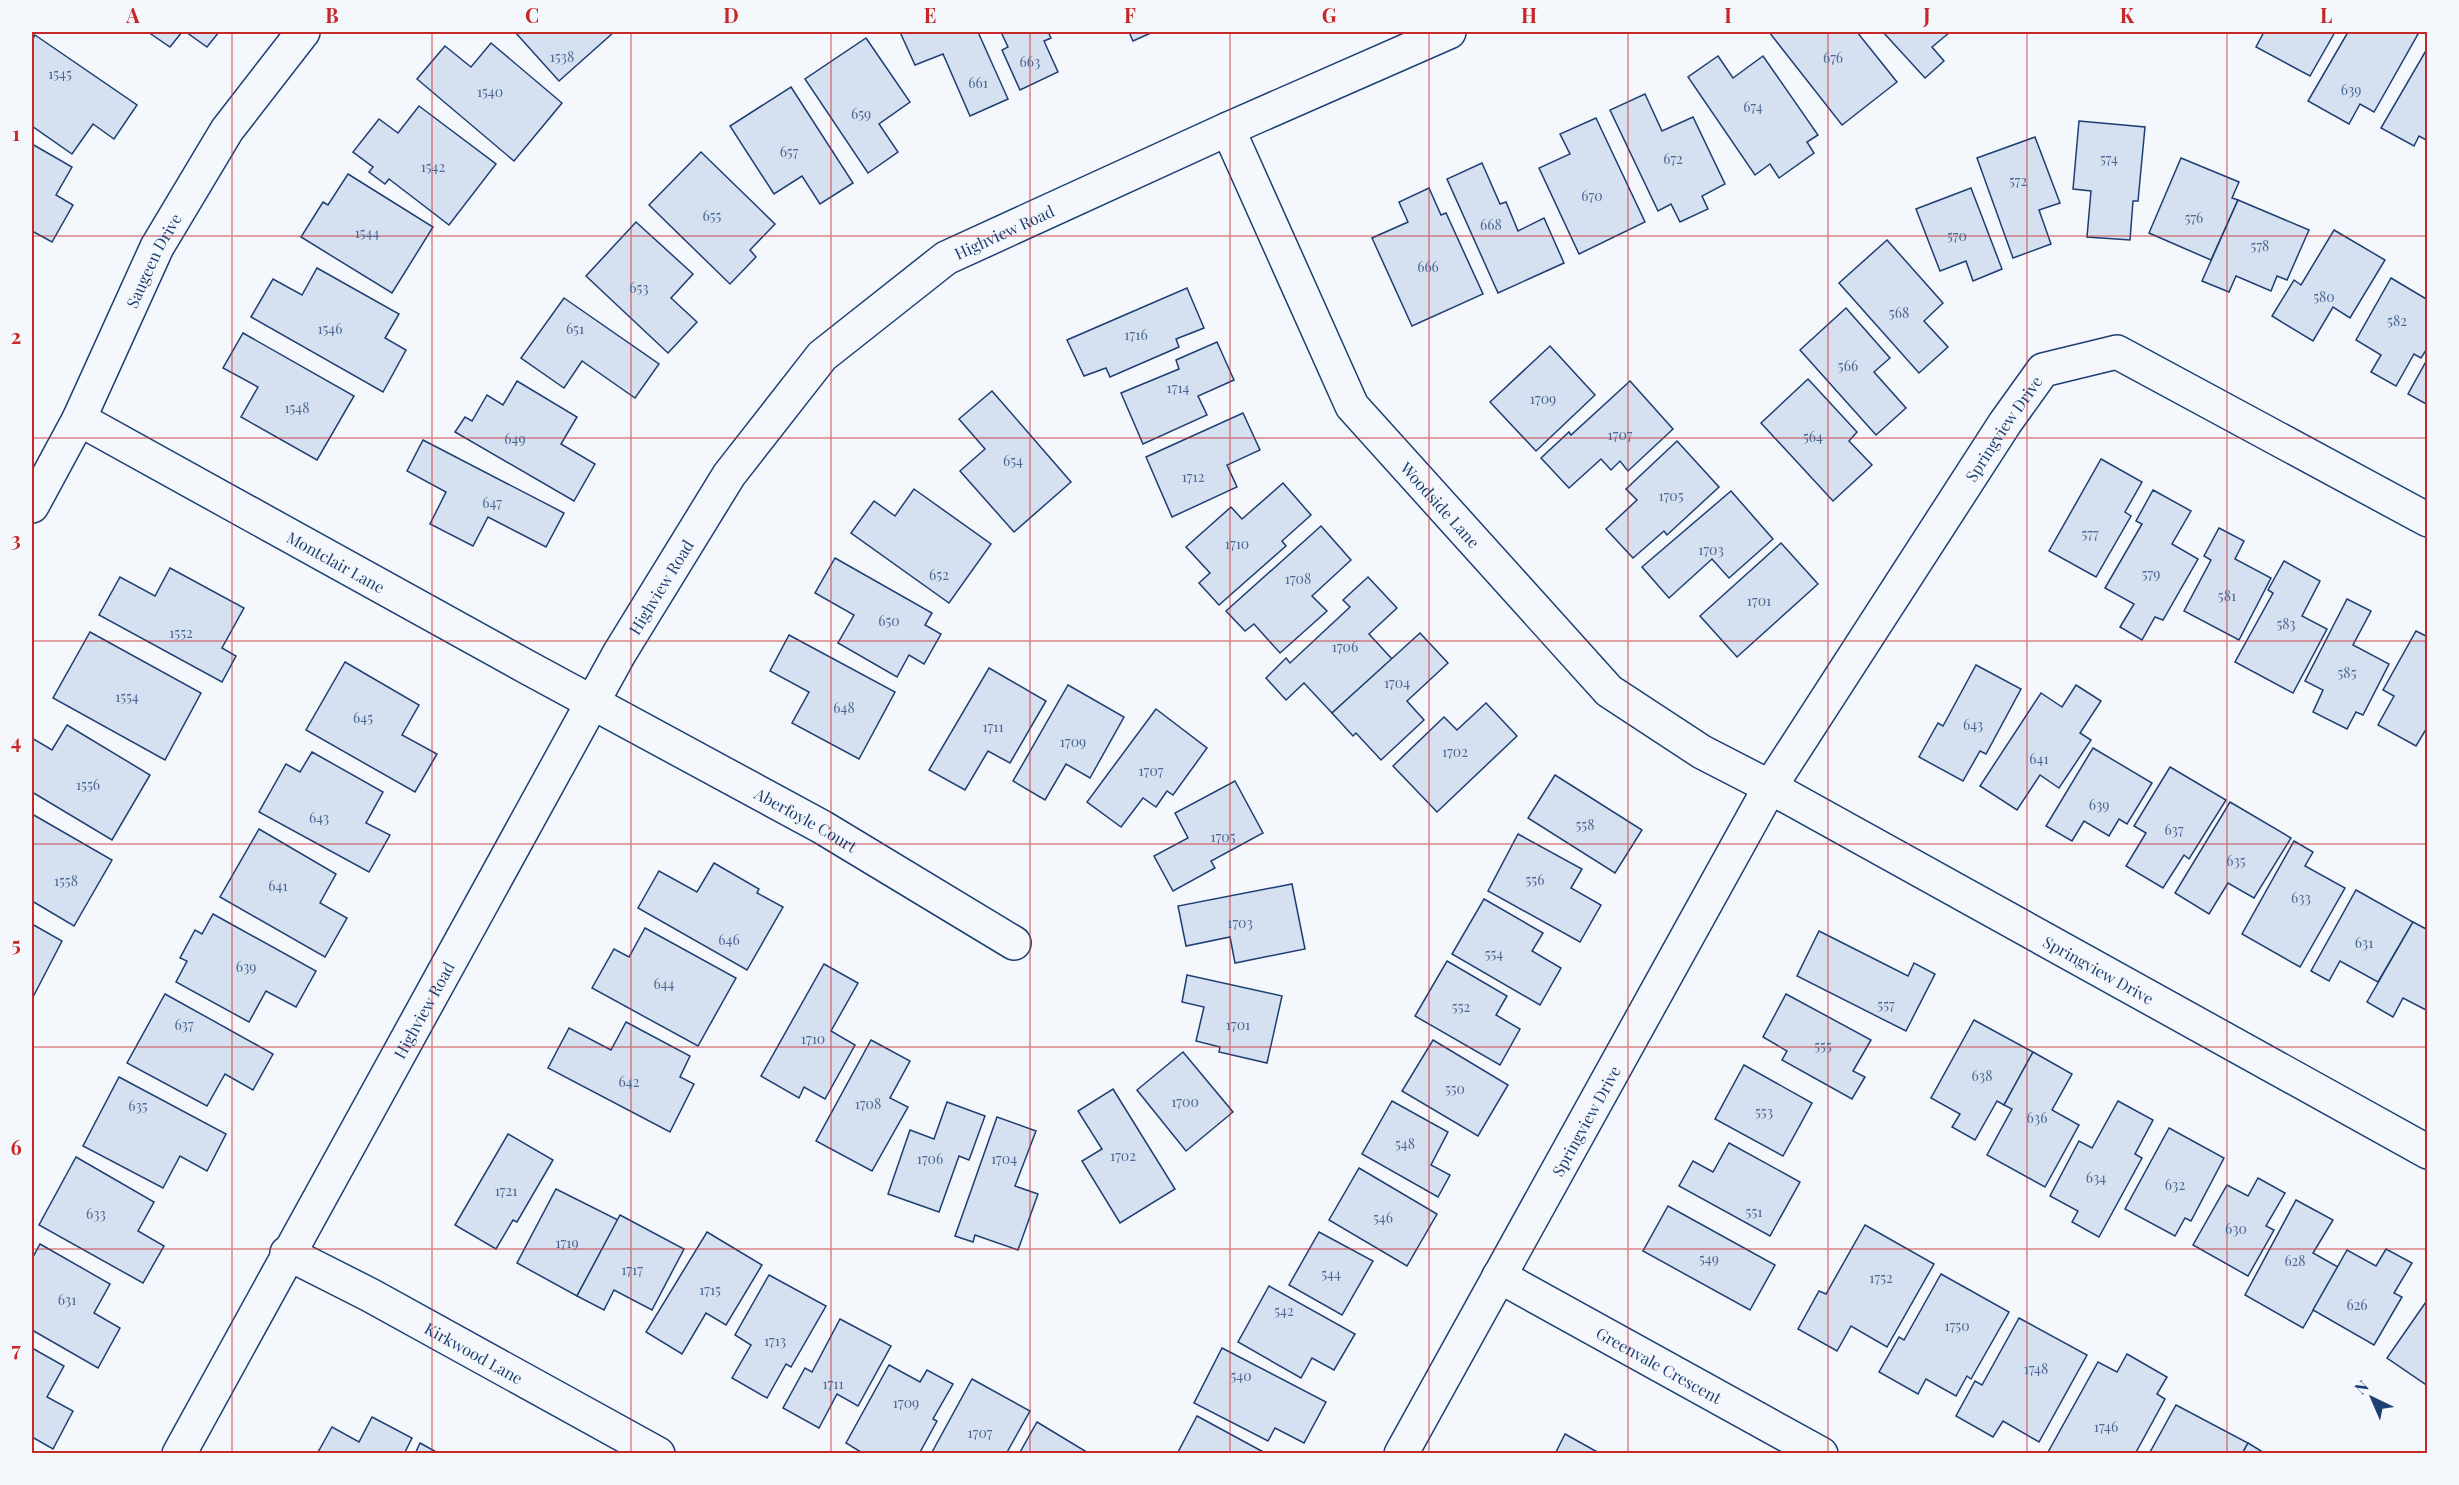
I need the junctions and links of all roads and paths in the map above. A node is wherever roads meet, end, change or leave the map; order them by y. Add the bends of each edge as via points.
1 (303, 32) edge
2 (1449, 32) edge
3 (1228, 129) junction
4 (79, 419) junction
5 (32, 506) edge
6 (2427, 520) edge
7 (594, 702) junction
8 (1770, 787) junction
9 (1014, 943) dead end
10 (2427, 1152) edge
11 (287, 1254) junction
12 (1499, 1276) junction
13 (179, 1454) edge
14 (658, 1454) edge
15 (1401, 1454) edge
16 (1821, 1454) edge

1 - 4 street, Saugeen Drive via 228,130 157,247
2 - 3 street, Highview Road
3 - 7 street, Highview Road via 946,258 822,356 729,475 619,654
3 - 8 street, Woodside Lane via 1352,406 1609,691 1702,752
4 - 5 street, Saugeen Drive
4 - 7 street, Montclair Lane
6 - 8 street, Springview Drive via 2117,352 2043,370
7 - 9 street, Aberfoyle Court via 822,827
7 - 11 street, Highview Road
8 - 10 street, Springview Drive
8 - 12 street, Springview Drive
11 - 13 street, Highview Road
11 - 14 street, Kirkwood Lane via 370,1295
12 - 15 street, Springview Drive
12 - 16 street, Greenvale Crescent

